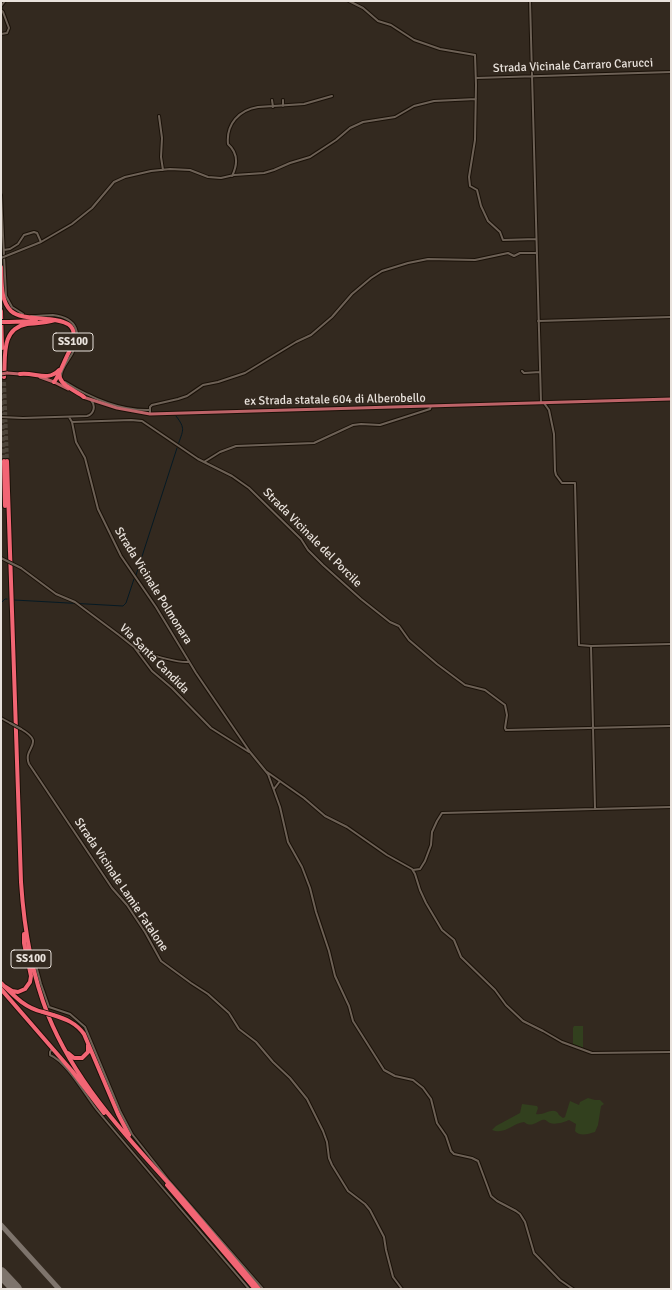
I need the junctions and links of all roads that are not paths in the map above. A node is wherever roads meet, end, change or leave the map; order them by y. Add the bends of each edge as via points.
1 (5, 1) edge
2 (349, 1) edge
3 (530, 1) edge
4 (1, 6) edge
5 (1, 10) edge
6 (1, 34) edge
7 (671, 72) edge
8 (532, 76) junction
9 (476, 78) junction
10 (332, 96) dead end
11 (476, 99) junction
12 (272, 100) dead end
13 (283, 100) dead end
14 (282, 106) junction
15 (273, 107) junction
16 (159, 116) dead end
17 (163, 170) junction
18 (232, 176) junction
19 (1, 195) edge
20 (536, 239) junction
21 (41, 242) junction
22 (4, 250) junction
23 (537, 253) junction
24 (1, 258) edge
25 (1, 267) edge
26 (1, 311) edge
27 (671, 317) edge
28 (57, 320) junction
29 (538, 321) junction
30 (1, 322) edge
31 (522, 371) dead end
32 (58, 372) junction
33 (540, 372) junction
34 (20, 374) junction
35 (4, 375) edge
36 (4, 382) dead end
37 (54, 382) junction
38 (84, 397) junction
39 (671, 399) edge
40 (90, 400) junction
41 (542, 403) junction
42 (431, 406) junction
43 (150, 412) junction
44 (1, 417) edge
45 (69, 417) junction
46 (72, 422) junction
47 (204, 462) junction
48 (1, 558) edge
49 (671, 644) edge
50 (591, 646) junction
51 (136, 650) junction
52 (188, 662) junction
53 (1, 718) edge
54 (671, 726) edge
55 (593, 727) junction
56 (243, 742) junction
57 (240, 746) junction
58 (250, 752) junction
59 (266, 771) junction
60 (280, 781) junction
61 (274, 789) junction
62 (671, 807) edge
63 (595, 809) junction
64 (413, 870) junction
65 (24, 934) junction
66 (34, 958) dead end
67 (2, 986) edge
68 (51, 1015) junction
69 (90, 1044) junction
70 (52, 1049) junction
71 (671, 1052) edge
72 (105, 1113) junction
73 (162, 1176) junction
74 (249, 1289) edge
75 (255, 1289) edge
76 (259, 1289) edge
77 (262, 1289) edge
78 (402, 1289) edge
79 (573, 1289) edge

1 - 4 street
2 - 9 street via 363,8 378,21 393,26 414,40 440,49 475,55
3 - 8 street
5 - 6 street via 9,28 7,33
7 - 8 street, Strada Vicinale Carraro Carucci
8 - 9 street, Strada Vicinale Carraro Carucci
8 - 20 street
9 - 11 street
10 - 14 street
11 - 18 street via 434,101 414,106 393,117 363,122 306,158 264,173
11 - 20 street via 470,186 478,190 488,221 500,232 503,240
12 - 15 street
13 - 14 street
14 - 15 street
15 - 18 street via 249,109 231,125 228,144 237,157
16 - 17 street
17 - 18 street via 186,170 214,178
17 - 21 street via 116,181 84,215
19 - 22 street
20 - 23 street
21 - 22 street via 34,232 24,235 18,244
21 - 24 street, bridge
22 - 43 street via 6,293 12,307 32,316 53,315 66,318 76,328 77,341 62,371 63,380 101,400
23 - 29 street
23 - 43 street via 514,256 508,253 475,260 436,258 382,271 352,294 332,318 311,335 246,373 200,387 187,396 152,405
25 - 28 highway, SS100 via 3,296 11,311 27,318
26 - 35 highway, SS100
27 - 29 street
28 - 30 highway, SS100, bridge
28 - 32 highway, SS100 via 70,326 74,338
28 - 35 highway, SS100 via 24,325 11,333 4,348
29 - 33 street
31 - 33 street
32 - 34 highway via 48,377 30,373
32 - 37 highway, SS100
32 - 38 highway via 63,384
33 - 41 street
34 - 35 main road, ex Strada statale 604 di Alberobello
34 - 37 main road, ex Strada statale 604 di Alberobello
35 - 36 highway, SS100
37 - 38 main road, ex Strada statale 604 di Alberobello
38 - 40 main road, ex Strada statale 604 di Alberobello
39 - 41 main road, ex Strada statale 604 di Alberobello
40 - 43 main road, ex Strada statale 604 di Alberobello via 123,410
40 - 45 street via 94,404 91,414
41 - 42 main road, ex Strada statale 604 di Alberobello
41 - 50 street via 549,410 554,434 555,473 564,483 575,483 579,646
42 - 43 main road, ex Strada statale 604 di Alberobello
42 - 47 street via 430,409 380,425 350,426 314,443 233,446
44 - 45 street
45 - 46 street, Strada Vicinale Polmonara
46 - 47 street, Strada Vicinale del Porcile via 140,421
46 - 52 street, Strada Vicinale Polmonara via 75,440 85,458 94,496 104,522 127,565 156,607
47 - 55 street, Strada Vicinale del Porcile via 249,488 301,539 323,565 360,599 399,626 409,640 437,664 464,685 485,690 504,704 507,714 505,729
48 - 51 street, Via Santa Candida, bridge via 21,568 56,594 77,603
49 - 50 street
50 - 55 street
51 - 52 street
51 - 57 street, Via Santa Candida via 152,671 211,728
52 - 56 street, Strada Vicinale Polmonara
53 - 78 street, Strada Vicinale Lamie Fatalone, bridge via 30,735 33,745 28,756 29,764 112,888 127,905 160,959 208,994 229,1013 239,1028 256,1042 308,1099 323,1131 332,1165 348,1191 370,1210 384,1237 393,1277
54 - 55 street
55 - 63 street
56 - 57 street
56 - 58 street, Strada Vicinale Polmonara
57 - 58 street, Via Santa Candida
58 - 59 street
59 - 60 street
59 - 61 street
60 - 61 street
60 - 64 street via 324,816 348,827
61 - 79 street via 288,842 310,888 335,976 360,1033 386,1072 411,1079 423,1088 451,1151 478,1161 491,1196 520,1214 525,1222 534,1253 560,1280
62 - 63 street
63 - 64 street via 442,813 432,832 431,845 424,863 420,869
64 - 71 street via 424,900 442,930 454,940 461,957 525,1022 559,1041 592,1053
65 - 67 highway, SS100 via 31,979 22,991 14,992
65 - 68 highway, SS100 via 19,871 5,461 22,899 30,955 38,986
65 - 72 highway, SS100 via 32,975 49,1023 78,1077
66 - 69 street via 50,1007 67,1013 80,1022 86,1030
67 - 68 highway, SS100, bridge via 26,1006
67 - 70 highway
68 - 69 highway, SS100 via 76,1025
68 - 69 highway, SS100 via 68,1054 72,1057 84,1057
68 - 73 highway, SS100 via 65,1051 87,1086
69 - 73 highway, SS100 via 125,1129
69 - 77 street via 132,1134
70 - 72 highway
70 - 74 street via 50,1055 56,1057 98,1111
72 - 75 highway, SS100
73 - 76 highway, SS100

